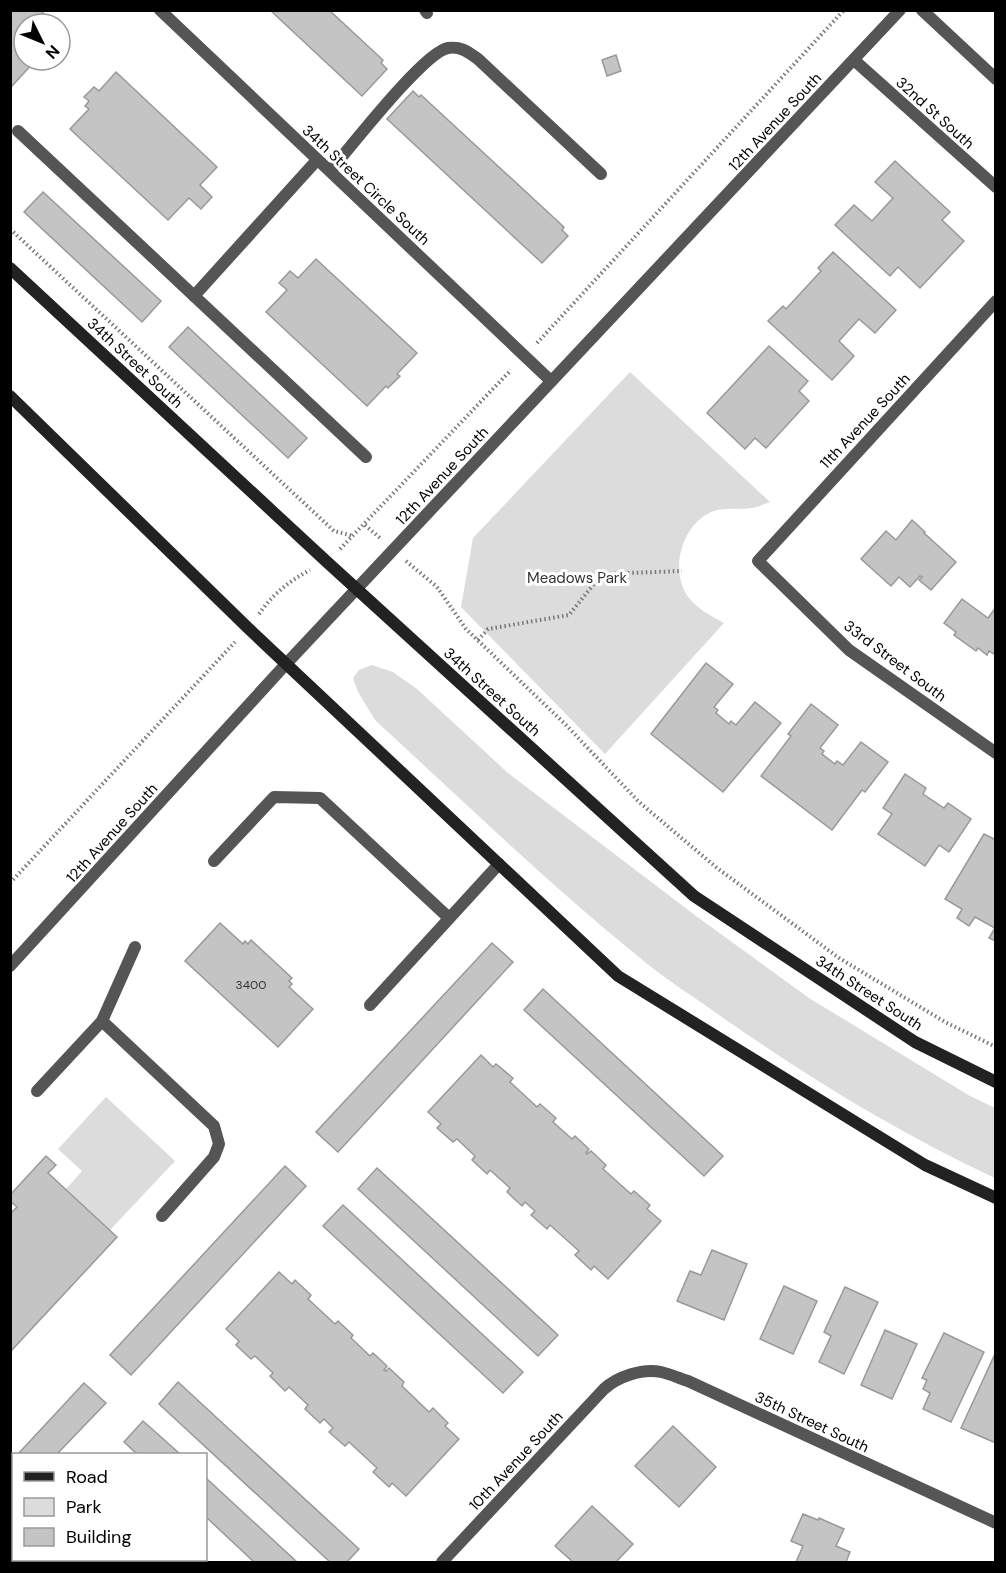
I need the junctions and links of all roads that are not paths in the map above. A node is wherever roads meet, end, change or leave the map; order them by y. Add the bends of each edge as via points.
1 (160, 10) edge
2 (900, 10) edge
3 (922, 10) edge
4 (854, 60) junction
5 (996, 80) edge
6 (18, 131) dead end
7 (317, 160) junction
8 (330, 171) junction
9 (601, 174) dead end
10 (996, 187) edge
11 (10, 267) edge
12 (194, 296) junction
13 (996, 301) edge
14 (551, 381) junction
15 (10, 396) edge
16 (366, 457) dead end
17 (758, 561) joint
18 (356, 589) junction
19 (286, 664) junction
20 (996, 753) edge
21 (214, 861) dead end
22 (499, 864) junction
23 (449, 918) junction
24 (135, 947) dead end
25 (10, 966) edge
26 (370, 1005) dead end
27 (102, 1021) junction
28 (996, 1082) edge
29 (37, 1091) dead end
30 (996, 1198) edge
31 (162, 1216) dead end
32 (613, 1381) joint
33 (996, 1523) edge
34 (442, 1563) edge

1 - 7 street, 34th Street Circle South
2 - 4 street, 12th Avenue South
3 - 5 street
4 - 10 street, 32nd St South
4 - 14 street, 12th Avenue South
6 - 12 street
7 - 8 street, 34th Street Circle South
7 - 12 street
8 - 9 street via 429,58 437,51 460,47 478,59
8 - 14 street, 34th Street Circle South
11 - 18 main road, 34th Street South
12 - 16 street
13 - 17 street, 11th Avenue South
14 - 18 street, 12th Avenue South
15 - 19 main road
17 - 20 street, 33rd Street South via 849,650
18 - 19 street, 12th Avenue South
18 - 28 main road, 34th Street South via 694,896 915,1042
19 - 22 main road
19 - 25 street, 12th Avenue South
21 - 23 street via 274,797 320,798
22 - 23 street
22 - 30 main road via 618,976 925,1165
23 - 26 street
24 - 27 street
27 - 29 street
27 - 31 street via 214,1126 219,1144 214,1157
32 - 33 street, 35th Street South via 649,1371 688,1381
32 - 34 street, 10th Avenue South

